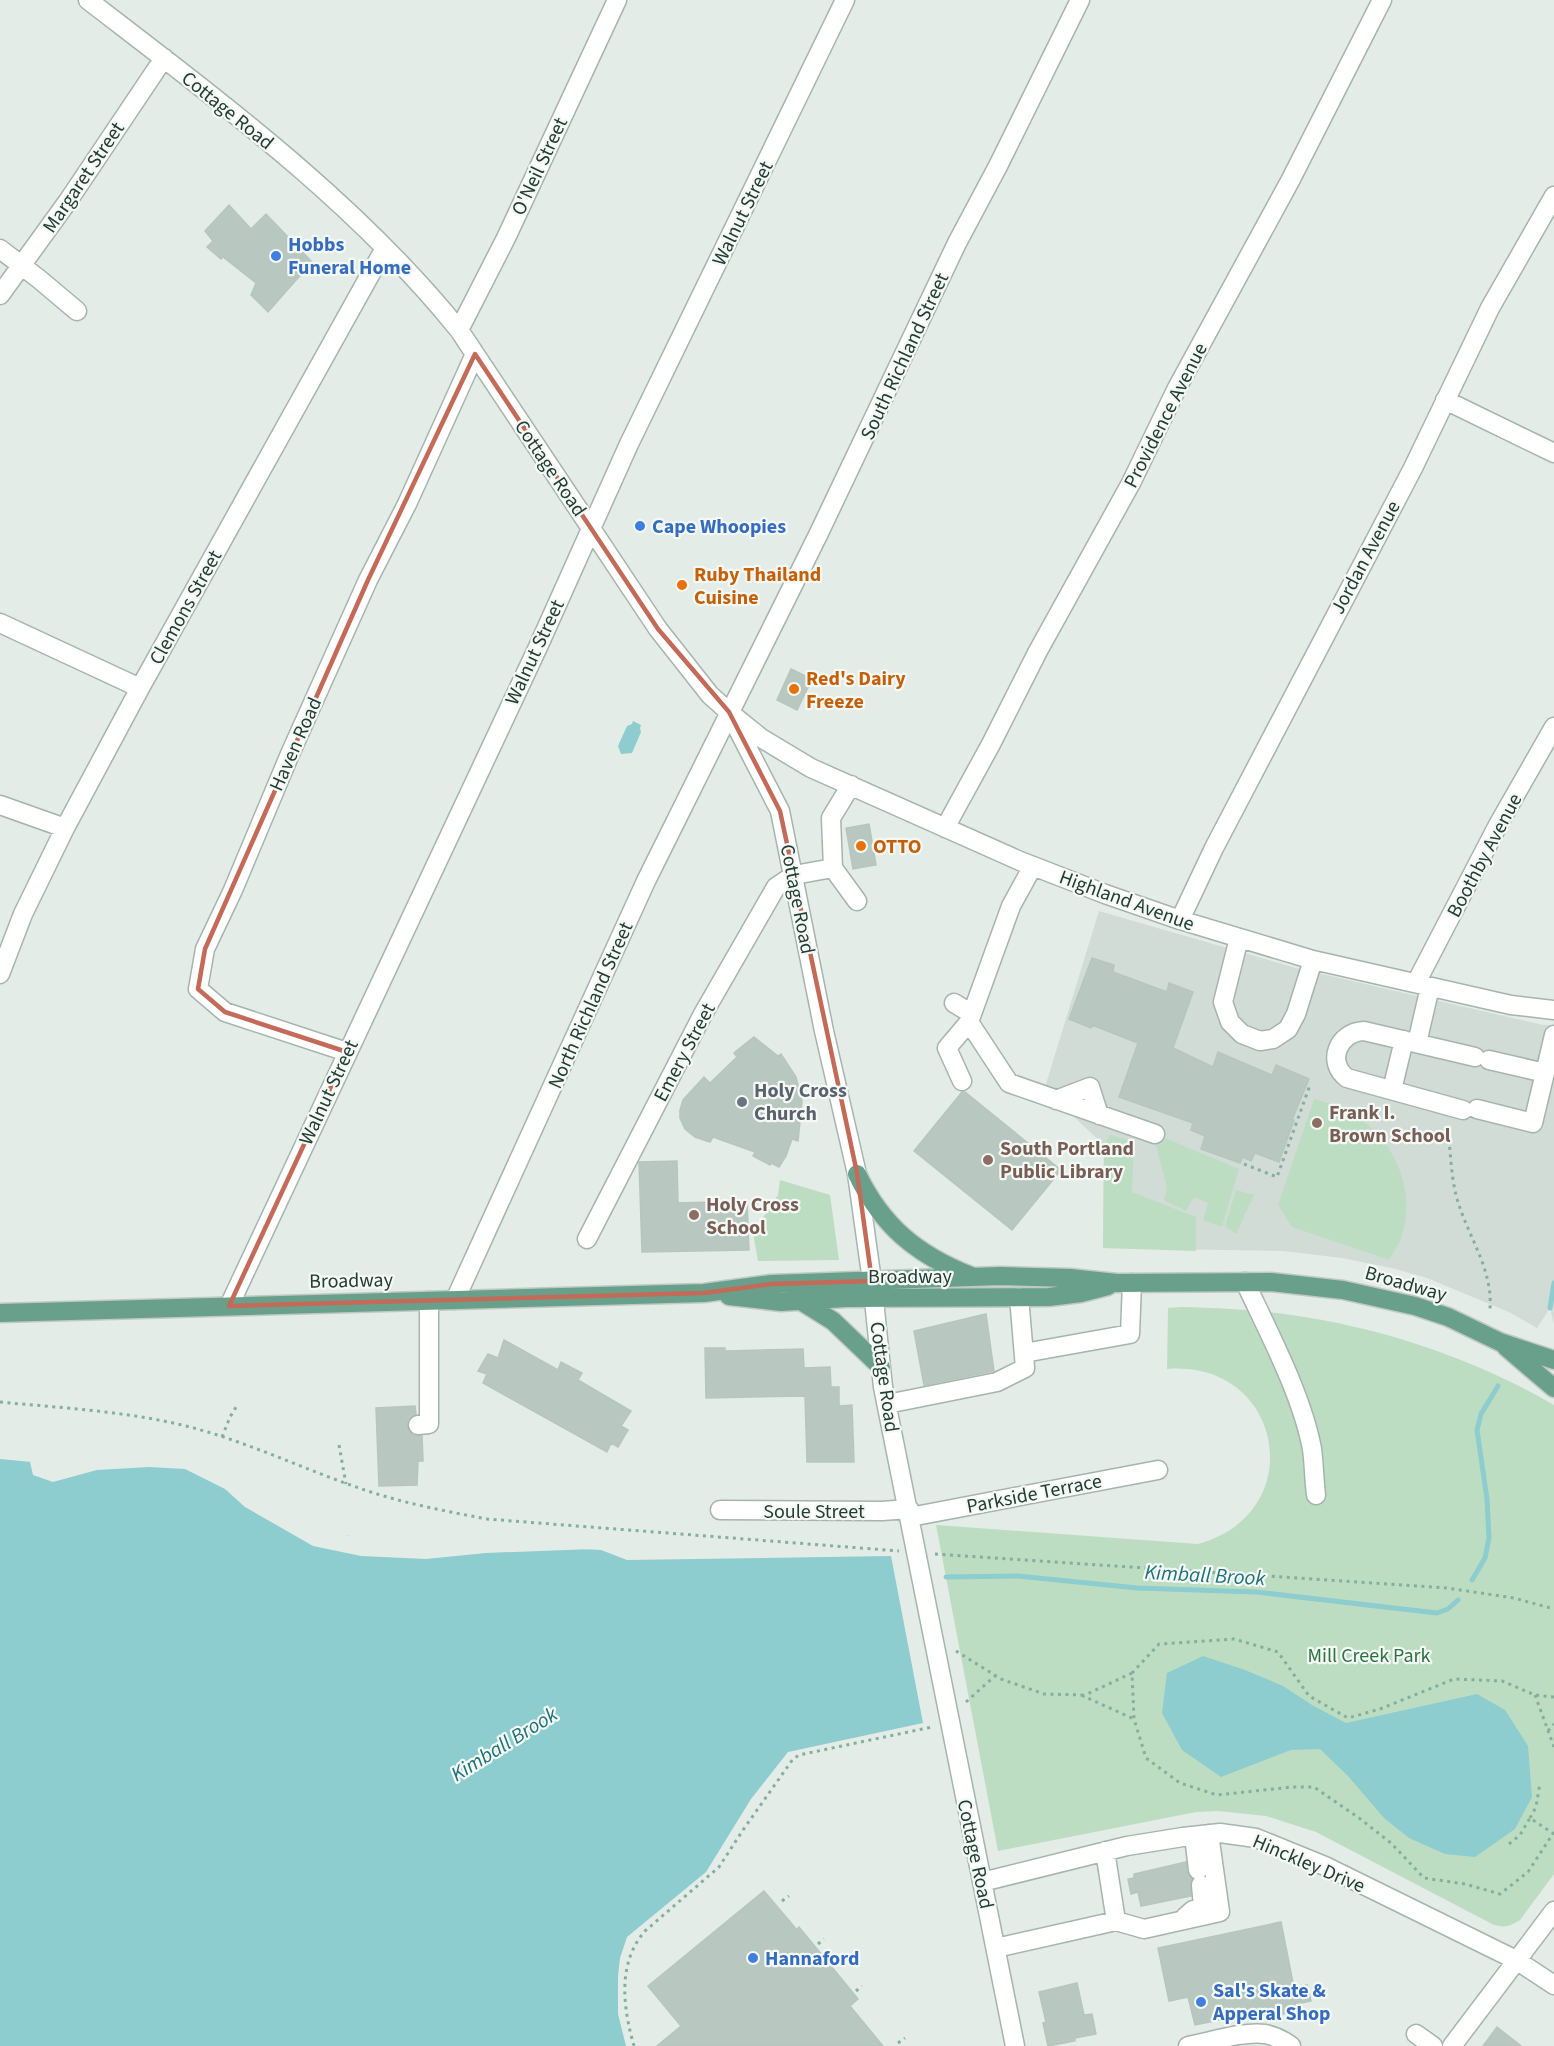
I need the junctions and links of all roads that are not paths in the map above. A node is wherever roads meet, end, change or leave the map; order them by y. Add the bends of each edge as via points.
1 (88, 0) edge
2 (617, 0) edge
3 (845, 0) edge
4 (1080, 0) edge
5 (1382, 0) edge
6 (164, 58) junction
7 (1554, 196) edge
8 (385, 248) junction
9 (0, 249) edge
10 (22, 265) junction
11 (0, 295) edge
12 (77, 311) dead end
13 (459, 330) junction
14 (475, 354) junction
15 (1445, 400) junction
16 (1554, 453) edge
17 (590, 527) junction
18 (0, 623) edge
19 (140, 688) junction
20 (729, 712) junction
21 (1554, 727) edge
22 (851, 785) junction
23 (0, 805) edge
24 (65, 828) junction
25 (945, 828) junction
26 (1033, 866) junction
27 (833, 868) junction
28 (794, 875) junction
29 (857, 901) dead end
30 (1180, 920) junction
31 (1239, 939) junction
32 (1313, 960) junction
33 (0, 974) edge
34 (1423, 985) junction
35 (954, 1003) dead end
36 (1554, 1010) edge
37 (971, 1018) junction
38 (1554, 1035) edge
39 (1410, 1042) junction
40 (347, 1052) junction
41 (1545, 1073) junction
42 (962, 1081) dead end
43 (1392, 1090) junction
44 (1155, 1134) dead end
45 (857, 1174) junction
46 (587, 1239) dead end
47 (976, 1277) junction
48 (1245, 1282) junction
49 (1124, 1283) junction
50 (873, 1290) junction
51 (704, 1293) junction
52 (1019, 1297) junction
53 (455, 1300) junction
54 (429, 1301) junction
55 (801, 1301) junction
56 (229, 1306) junction
57 (0, 1313) edge
58 (1500, 1342) junction
59 (1024, 1353) junction
60 (1554, 1360) edge
61 (880, 1367) junction
62 (1554, 1388) edge
63 (887, 1404) junction
64 (418, 1425) dead end
65 (1158, 1470) dead end
66 (1316, 1494) dead end
67 (720, 1510) dead end
68 (910, 1513) junction
69 (1201, 1835) junction
70 (1105, 1851) junction
71 (982, 1882) junction
72 (1554, 1911) edge
73 (1181, 1920) junction
74 (1116, 1921) junction
75 (996, 1948) junction
76 (1516, 1960) junction
77 (1554, 1985) edge
78 (1416, 2034) dead end
79 (1015, 2046) edge
80 (1189, 2046) edge
81 (1291, 2046) edge
82 (1433, 2046) edge
83 (1452, 2046) edge

1 - 6 street, Cottage Road
2 - 13 street, O'Neil Street
3 - 17 street, Walnut Street
4 - 20 street, South Richland Street
5 - 25 street, Providence Avenue via 1131,483
6 - 8 street, Cottage Road via 264,137
6 - 10 street, Margaret Street
7 - 15 street, Jordan Avenue via 1490,308
8 - 13 street, Cottage Road
8 - 19 street, Clemons Street
9 - 10 street
10 - 11 street, Margaret Street
10 - 12 street
13 - 14 street, Cottage Road
14 - 17 street, Cottage Road
14 - 40 street, Haven Road via 363,591 205,948 198,989 225,1012
15 - 16 street
15 - 30 street, Jordan Avenue
17 - 20 street, Cottage Road via 658,629 710,695
17 - 40 street, Walnut Street via 538,647
18 - 19 street
19 - 24 street, Clemons Street
20 - 22 street, Highland Avenue via 760,738 811,768
20 - 28 street, Cottage Road via 780,811
20 - 53 street, North Richland Street via 646,881
21 - 34 street, Boothby Avenue via 1498,825
22 - 25 street, Highland Avenue
22 - 27 street via 831,818
23 - 24 street
24 - 33 street, Clemons Street via 23,914
25 - 26 street, Highland Avenue
26 - 30 street, Highland Avenue
26 - 37 street via 1011,906 987,990
27 - 28 street
27 - 29 street
28 - 45 street, Cottage Road
28 - 46 street, Emery Street via 776,887 703,1014
30 - 31 street, Highland Avenue
31 - 32 street, Highland Avenue
31 - 32 street via 1223,1002 1230,1022 1242,1034 1260,1041 1273,1039 1288,1029
32 - 34 street, Highland Avenue
34 - 36 street, Highland Avenue via 1511,1005
34 - 39 street, Boothby Avenue
35 - 37 street
37 - 42 street via 947,1048
37 - 44 street via 1006,1088 1056,1100
38 - 41 street
39 - 41 street
39 - 43 street, Boothby Avenue
39 - 43 street via 1355,1031 1339,1044 1340,1073
40 - 56 street, Walnut Street
41 - 43 street via 1533,1123
45 - 47 main road via 868,1196 897,1233 930,1257
45 - 50 street, Cottage Road
47 - 49 main road, Broadway
47 - 50 main road, Broadway
48 - 49 main road, Broadway
48 - 58 main road, Broadway via 1308,1285 1380,1297 1448,1317
48 - 66 street via 1302,1413 1312,1449
49 - 52 main road, Broadway via 1081,1293
49 - 59 street via 1130,1334
50 - 51 main road, Broadway via 771,1284
50 - 52 main road, Broadway
50 - 55 main road, Broadway via 846,1298
50 - 61 street, Cottage Road
51 - 53 main road, Broadway
51 - 55 main road, Broadway
52 - 59 street
53 - 54 main road, Broadway
54 - 56 main road, Broadway
54 - 64 street via 429,1424
55 - 61 main road via 833,1321
56 - 57 main road, Broadway
58 - 60 main road, Broadway
58 - 62 main road, Broadway
59 - 63 street via 1025,1368 997,1382
61 - 63 street, Cottage Road
63 - 68 street, Cottage Road
65 - 68 street, Parkside Terrace
67 - 68 street, Soule Street
68 - 71 street, Cottage Road
69 - 70 street, Hinckley Drive
69 - 73 street via 1199,1878 1203,1907
69 - 73 street via 1220,1912
69 - 76 street, Hinckley Drive via 1220,1833 1256,1838 1315,1862
70 - 71 street, Hinckley Drive
70 - 74 street
71 - 75 street, Cottage Road
72 - 76 street
73 - 74 street via 1144,1929
74 - 75 street
75 - 79 street, Cottage Road
76 - 77 street, Hinckley Drive
76 - 83 street
78 - 82 street
80 - 81 street via 1264,2034

